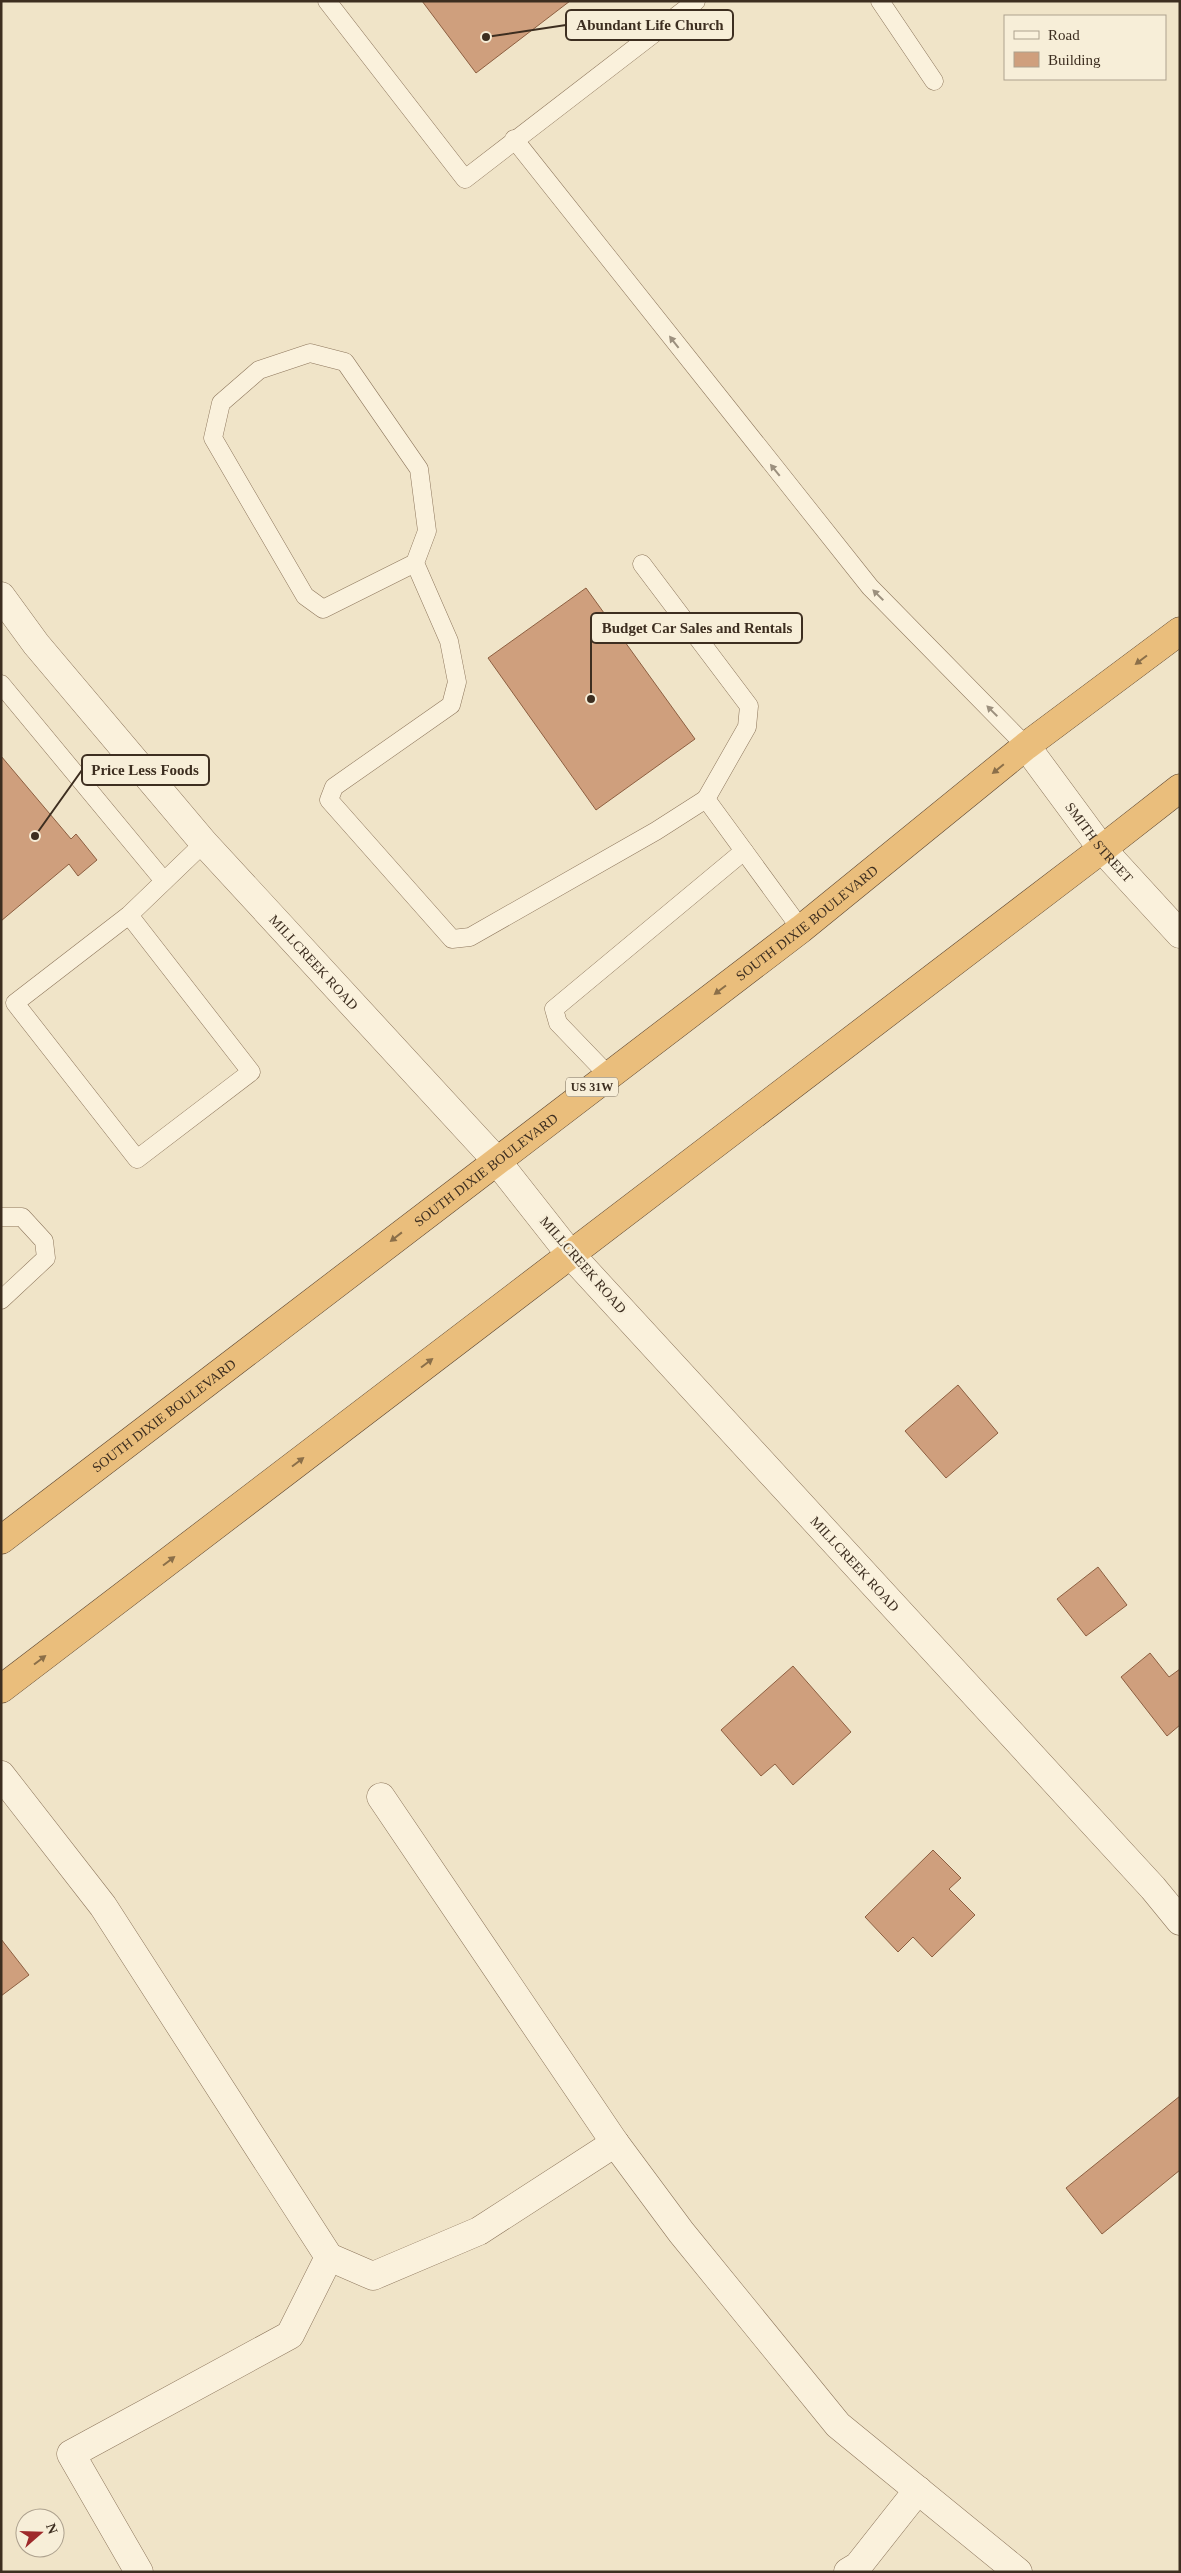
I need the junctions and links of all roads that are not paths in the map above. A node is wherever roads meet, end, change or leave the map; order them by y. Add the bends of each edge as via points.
1 (327, 1) edge
2 (696, 1) edge
3 (880, 1) edge
4 (934, 82) dead end
5 (514, 139) junction
6 (415, 563) junction
7 (642, 564) dead end
8 (1, 596) edge
9 (1180, 631) edge
10 (1, 684) edge
11 (1026, 746) junction
12 (1180, 788) edge
13 (706, 799) junction
14 (204, 843) junction
15 (1102, 850) junction
16 (744, 851) junction
17 (164, 881) junction
18 (129, 915) junction
19 (801, 929) junction
20 (1180, 934) edge
21 (608, 1075) junction
22 (496, 1160) junction
23 (1, 1218) edge
24 (570, 1254) junction
25 (1, 1300) edge
26 (1, 1540) edge
27 (1, 1689) edge
28 (1, 1775) edge
29 (381, 1797) dead end
30 (1180, 1921) edge
31 (615, 2143) junction
32 (329, 2257) junction
33 (918, 2490) junction
34 (139, 2572) edge
35 (848, 2572) edge
36 (1018, 2572) edge

1 - 5 lane via 465,179
2 - 5 lane
3 - 4 lane
11 -> 5 lane via 870,587
6 - 6 lane via 428,531 419,469 345,362 310,353 259,370 221,403 213,438 305,596 323,609
6 - 13 lane via 449,641 457,682 452,705 334,787 329,800 452,939 470,938
7 - 13 lane via 749,706 747,727
8 - 14 street, MILLCREEK ROAD via 36,644
9 -> 11 highway, SOUTH DIXIE BOULEVARD / US 31W
10 - 17 lane
11 - 15 street, SMITH STREET
11 -> 19 highway, SOUTH DIXIE BOULEVARD / US 31W
12 - 15 highway
13 - 16 lane
14 - 17 lane
14 - 22 street, MILLCREEK ROAD
15 - 20 street, SMITH STREET
15 - 24 highway
16 - 19 lane
16 - 21 lane via 554,1009 558,1023
17 - 18 lane
18 - 18 lane via 15,1003 137,1159 250,1072
19 -> 21 highway, SOUTH DIXIE BOULEVARD / US 31W
21 - 22 highway, SOUTH DIXIE BOULEVARD / US 31W
22 - 24 street, MILLCREEK ROAD
22 -> 26 highway, SOUTH DIXIE BOULEVARD / US 31W
23 - 25 lane via 22,1217 44,1241 46,1258
27 -> 24 highway
24 - 30 street, MILLCREEK ROAD
28 - 32 street via 103,1906
29 - 31 street
31 - 32 street via 479,2231 374,2276
31 - 33 street via 681,2232 838,2425
32 - 34 street via 290,2335 71,2454
33 - 35 street via 858,2566
33 - 36 street

